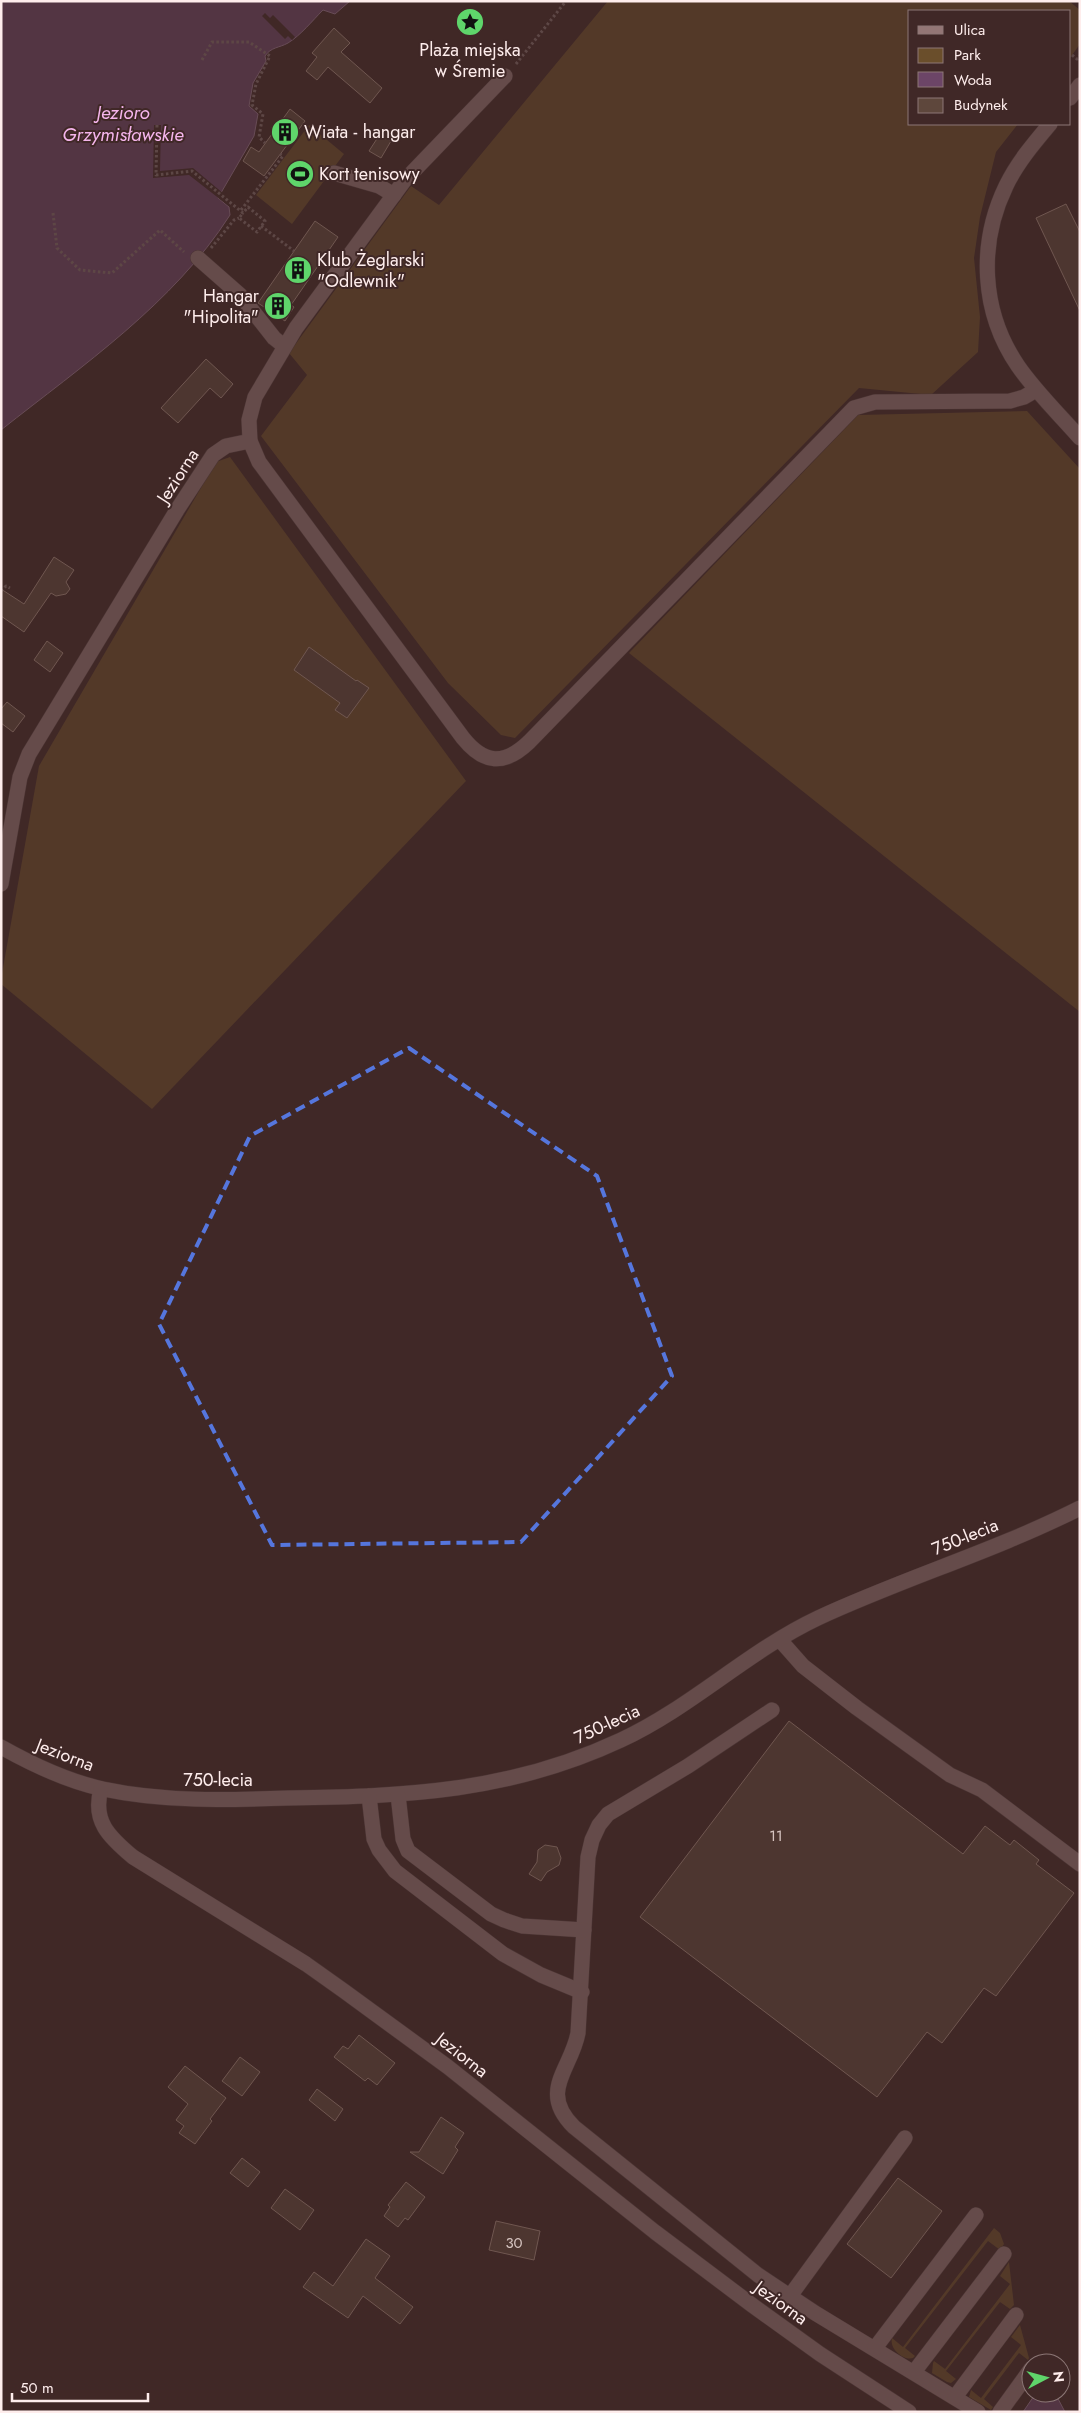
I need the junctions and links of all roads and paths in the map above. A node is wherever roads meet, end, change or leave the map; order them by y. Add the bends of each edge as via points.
1 (566, 1) edge
2 (1072, 55) dead end
3 (1080, 56) edge
4 (202, 60) dead end
5 (505, 76) joint
6 (1080, 85) edge
7 (1071, 97) edge
8 (157, 125) dead end
9 (1049, 125) edge
10 (266, 143) dead end
11 (280, 154) dead end
12 (334, 173) dead end
13 (394, 195) junction
14 (53, 212) dead end
15 (242, 212) junction
16 (240, 218) junction
17 (261, 226) junction
18 (169, 238) dead end
19 (294, 251) dead end
20 (200, 259) joint
21 (284, 346) junction
22 (1036, 390) junction
23 (1077, 428) edge
24 (250, 441) junction
25 (10, 588) dead end
26 (1, 591) edge
27 (1, 884) edge
28 (1080, 1508) edge
29 (780, 1640) junction
30 (772, 1710) dead end
31 (1, 1747) edge
32 (101, 1789) junction
33 (398, 1795) junction
34 (369, 1796) junction
35 (1080, 1864) edge
36 (584, 1930) junction
37 (582, 1992) junction
38 (905, 2138) dead end
39 (976, 2214) dead end
40 (1004, 2254) dead end
41 (790, 2296) junction
42 (1016, 2315) dead end
43 (875, 2348) junction
44 (914, 2372) junction
45 (1021, 2383) edge
46 (955, 2397) junction
47 (909, 2412) edge
48 (978, 2412) edge
49 (1000, 2412) edge

1 - 5 path
2 - 3 path via 1077,60
4 - 10 path via 212,42 249,42 270,56 256,84 252,105 263,114 259,137
5 - 13 street
6 - 7 street
8 - 15 path via 156,174 192,171
9 - 22 street via 1006,184 995,214 987,256 989,294 996,322 1017,364
11 - 15 path via 282,156
12 - 13 street via 379,186
13 - 21 street
14 - 18 path via 57,248 80,270 112,273 160,230
15 - 16 path
15 - 17 path via 248,207 266,221
16 - 17 path via 257,232
16 - 20 path via 234,220
17 - 19 path
20 - 21 street via 240,295
21 - 24 street via 251,408
22 - 23 street
22 - 24 street via 1010,401 874,402 854,408 522,749 494,760 476,752 463,738 259,462
24 - 27 street, Jeziorna via 226,446 214,455 177,510 29,754 20,777
25 - 26 path via 6,586
28 - 29 street, 750-lecia via 826,1615
29 - 33 street, 750-lecia via 680,1708 639,1732 588,1755 504,1781
29 - 35 street via 803,1666 857,1708 950,1775 982,1790
30 - 36 street via 608,1814 592,1840 587,1867
31 - 32 street, Jeziorna via 49,1771
32 - 34 street, 750-lecia via 189,1799
32 - 47 street, Jeziorna via 98,1804 101,1821 112,1838 133,1857 344,1991 448,2066 654,2232 820,2354
33 - 34 street, 750-lecia
33 - 36 street via 403,1840 408,1851 491,1914 522,1926
34 - 37 street via 374,1839 395,1871 503,1954 532,1971
36 - 37 street
37 - 41 street via 576,2042 557,2084 562,2113 574,2127 758,2275
38 - 41 street
39 - 43 street
40 - 44 street
41 - 43 street
42 - 46 street
43 - 44 street
44 - 46 street
45 - 49 street
46 - 48 street

